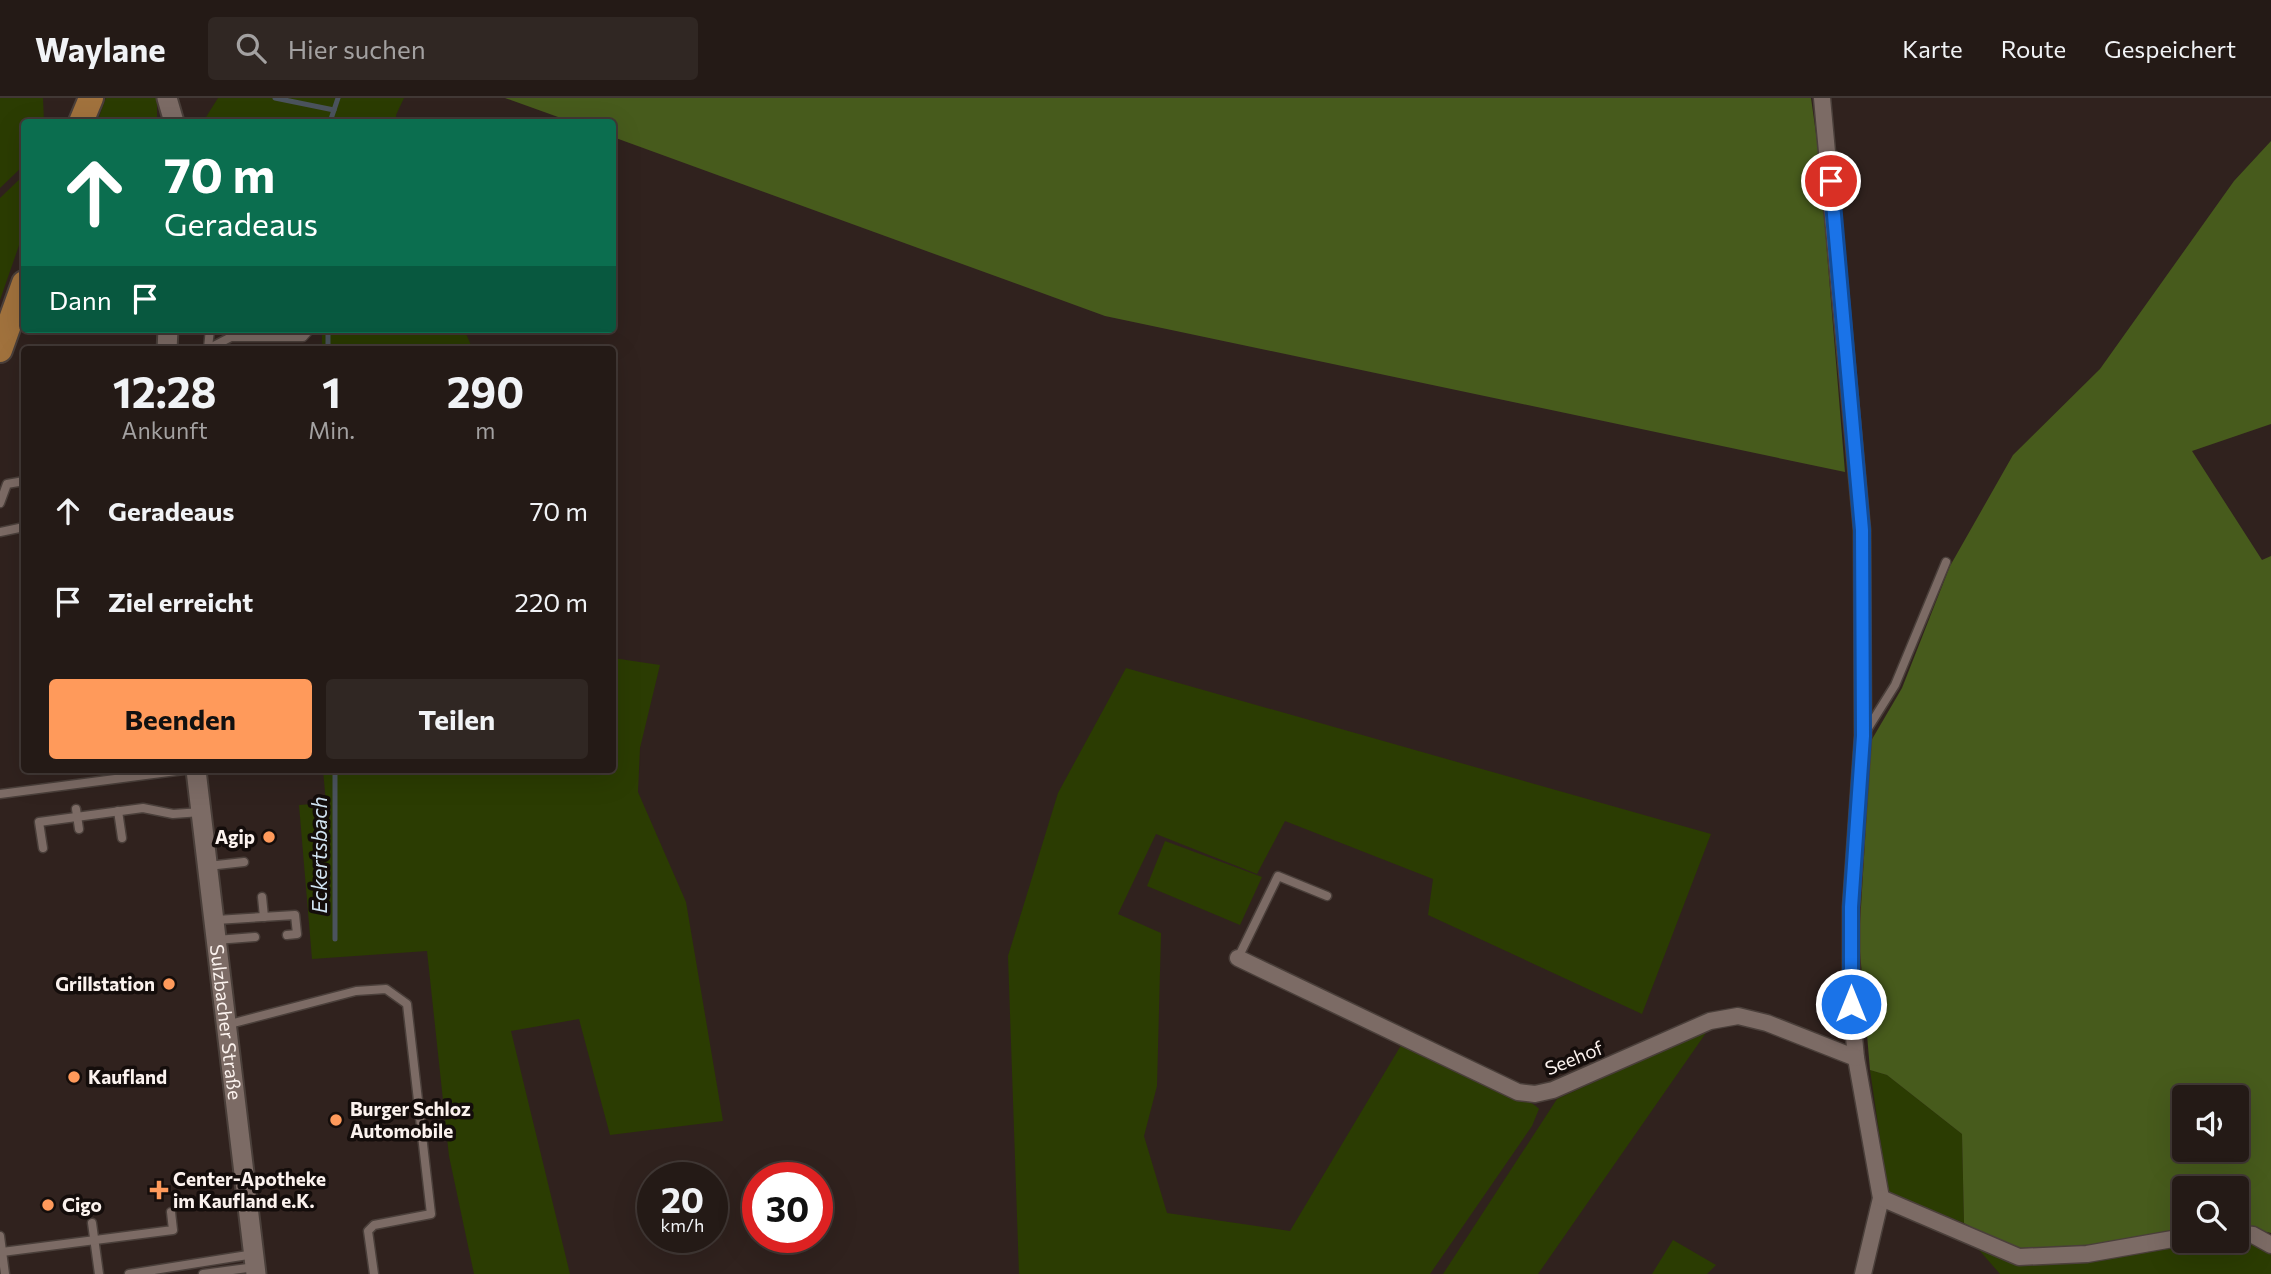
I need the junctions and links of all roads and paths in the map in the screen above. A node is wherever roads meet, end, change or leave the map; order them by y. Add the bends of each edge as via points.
1 (91, 98) edge
2 (167, 98) edge
3 (180, 98) edge
4 (1822, 98) edge
5 (83, 119) edge
6 (175, 119) edge
7 (176, 119) edge
8 (21, 291) edge
9 (306, 333) edge
10 (213, 346) edge
11 (0, 350) edge
12 (21, 482) edge
13 (0, 503) edge
14 (21, 528) edge
15 (0, 532) edge
16 (1946, 562) dead end
17 (1863, 736) junction
18 (161, 773) edge
19 (196, 773) edge
20 (0, 794) edge
21 (118, 811) junction
22 (201, 812) junction
23 (76, 813) junction
24 (79, 829) dead end
25 (41, 833) junction
26 (124, 833) dead end
27 (30, 835) dead end
28 (43, 848) dead end
29 (244, 862) dead end
30 (207, 866) junction
31 (1327, 895) dead end
32 (262, 897) dead end
33 (264, 917) junction
34 (215, 930) junction
35 (287, 935) dead end
36 (255, 937) dead end
37 (1238, 958) joint
38 (226, 1025) junction
39 (1856, 1058) junction
40 (1881, 1198) junction
41 (171, 1212) dead end
42 (92, 1223) dead end
43 (2249, 1235) edge
44 (0, 1236) edge
45 (2172, 1239) edge
46 (94, 1241) junction
47 (2271, 1245) edge
48 (2, 1252) junction
49 (255, 1265) edge
50 (5, 1274) edge
51 (99, 1274) edge
52 (129, 1274) edge
53 (203, 1274) edge
54 (374, 1274) edge
55 (1863, 1274) edge

1 - 5 main road
2 - 6 street
3 - 7 street
4 - 17 street via 1862,530
8 - 11 main road
9 - 10 lane via 303,337 231,337
12 - 13 lane via 7,484
14 - 15 lane
16 - 17 lane via 1895,685
17 - 39 street via 1850,947
18 - 20 lane
19 - 22 street, Sulzbacher Straße
21 - 22 lane
21 - 23 lane
21 - 26 lane
22 - 30 street, Sulzbacher Straße
23 - 24 lane
23 - 25 lane via 39,822
25 - 27 lane
25 - 28 lane
29 - 30 lane
30 - 34 street, Sulzbacher Straße
31 - 37 lane via 1278,876
32 - 33 lane
33 - 34 lane
33 - 35 lane via 295,915 297,934
34 - 36 lane
34 - 38 street, Sulzbacher Straße
37 - 39 street, Seehof via 1518,1092 1553,1090 1710,1021 1738,1016
38 - 49 street, Sulzbacher Straße
38 - 54 lane via 356,990 386,989 407,1004 431,1214 374,1225 368,1231
39 - 40 street
40 - 45 street via 2019,1257 2087,1254
40 - 55 street
41 - 46 lane via 173,1230
42 - 46 lane
43 - 47 street
44 - 48 lane
46 - 48 lane
46 - 51 lane
48 - 50 lane
49 - 52 lane
49 - 53 lane

